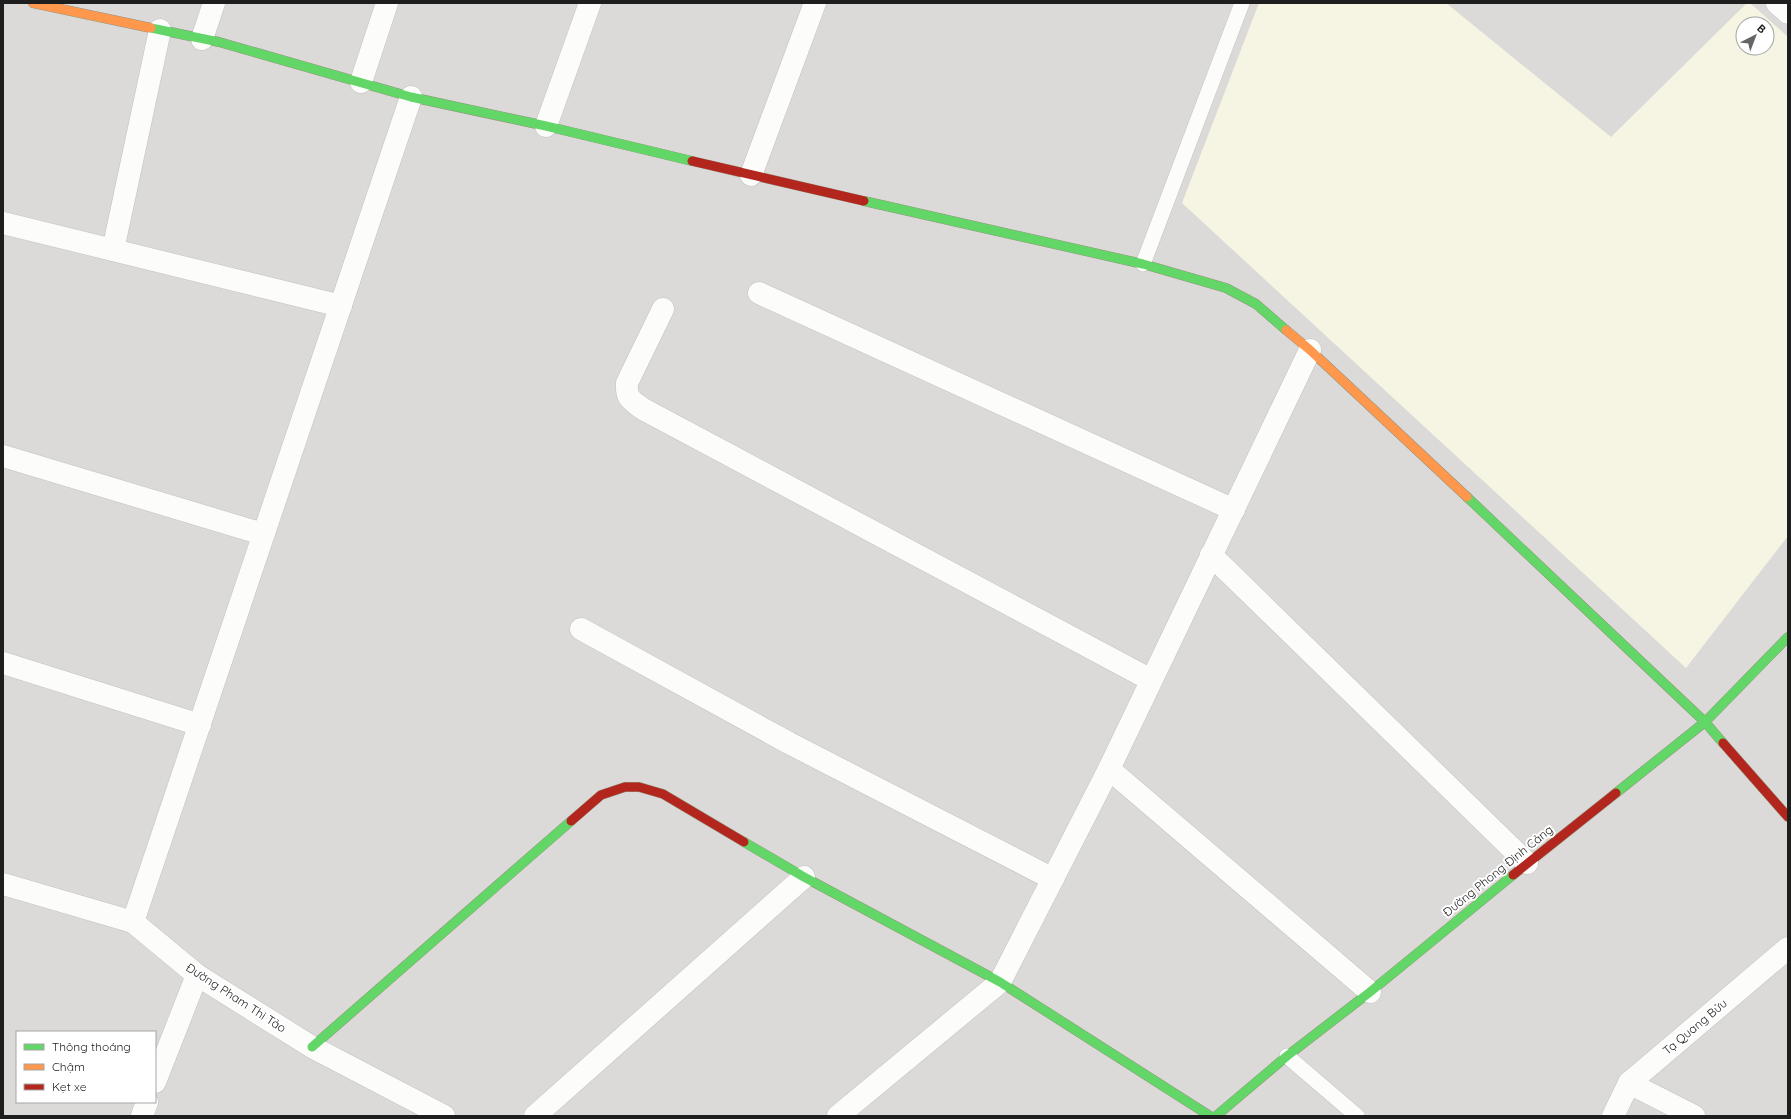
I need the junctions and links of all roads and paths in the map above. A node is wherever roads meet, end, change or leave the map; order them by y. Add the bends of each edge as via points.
1 (214, 3) edge
2 (387, 3) edge
3 (590, 3) edge
4 (815, 3) edge
5 (1242, 3) edge
6 (1777, 3) edge
7 (38, 4) edge
8 (1788, 13) edge
9 (160, 30) junction
10 (202, 39) junction
11 (361, 82) junction
12 (411, 97) junction
13 (546, 126) junction
14 (751, 175) junction
15 (3, 223) edge
16 (113, 250) junction
17 (1143, 264) junction
18 (759, 293) dead end
19 (341, 306) junction
20 (663, 309) dead end
21 (1310, 350) junction
22 (3, 456) edge
23 (1234, 510) junction
24 (264, 534) junction
25 (1211, 554) junction
26 (581, 629) dead end
27 (1788, 637) edge
28 (3, 664) edge
29 (1151, 680) junction
30 (1705, 722) junction
31 (200, 725) junction
32 (1109, 769) junction
33 (1788, 817) edge
34 (1527, 863) junction
35 (804, 876) junction
36 (1053, 879) junction
37 (3, 884) edge
38 (133, 922) junction
39 (1788, 948) edge
40 (197, 975) junction
41 (1000, 982) junction
42 (1370, 992) junction
43 (312, 1047) junction
44 (1287, 1056) junction
45 (156, 1079) edge
46 (1629, 1083) junction
47 (147, 1103) edge
48 (142, 1116) edge
49 (444, 1116) edge
50 (535, 1116) edge
51 (838, 1116) edge
52 (1210, 1116) edge
53 (1216, 1116) edge
54 (1357, 1116) edge
55 (1613, 1116) edge
56 (1694, 1116) edge

1 - 10 street
2 - 11 street
3 - 13 street
4 - 14 street
5 - 17 lane
6 - 8 street
7 - 9 street
9 - 10 street
9 - 16 street
10 - 11 street
11 - 12 street
12 - 13 street
12 - 19 street
13 - 14 street
14 - 17 street
15 - 16 street
16 - 19 street
17 - 21 street via 1226,288 1243,296
18 - 23 street
19 - 24 street
20 - 29 street via 627,383 626,394 632,401
21 - 23 street
21 - 30 street
22 - 24 street
23 - 25 street
24 - 31 street
25 - 29 street
25 - 34 street
26 - 36 street via 789,743
27 - 30 street, Đường Phong Định Cảng
28 - 31 street
29 - 32 street
30 - 33 street
30 - 34 street, Đường Phong Định Cảng
31 - 38 street
32 - 36 street
32 - 42 street
34 - 42 street, Đường Phong Định Cảng
35 - 41 street
35 - 43 street via 663,794 631,786 617,788 601,795
35 - 50 street
36 - 41 street
37 - 38 street, Đường Pham Thi Tảo
38 - 40 street, Đường Pham Thi Tảo
39 - 46 street, Tạ Quang Bửu
40 - 43 street, Đường Pham Thi Tảo
40 - 45 street
41 - 51 street
41 - 52 street
42 - 44 street, Đường Phong Định Cảng
43 - 49 street, Đường Pham Thi Tảo
44 - 53 street, Đường Phong Định Cảng
44 - 54 lane
46 - 55 street, Tạ Quang Bửu
46 - 56 street
47 - 48 street

